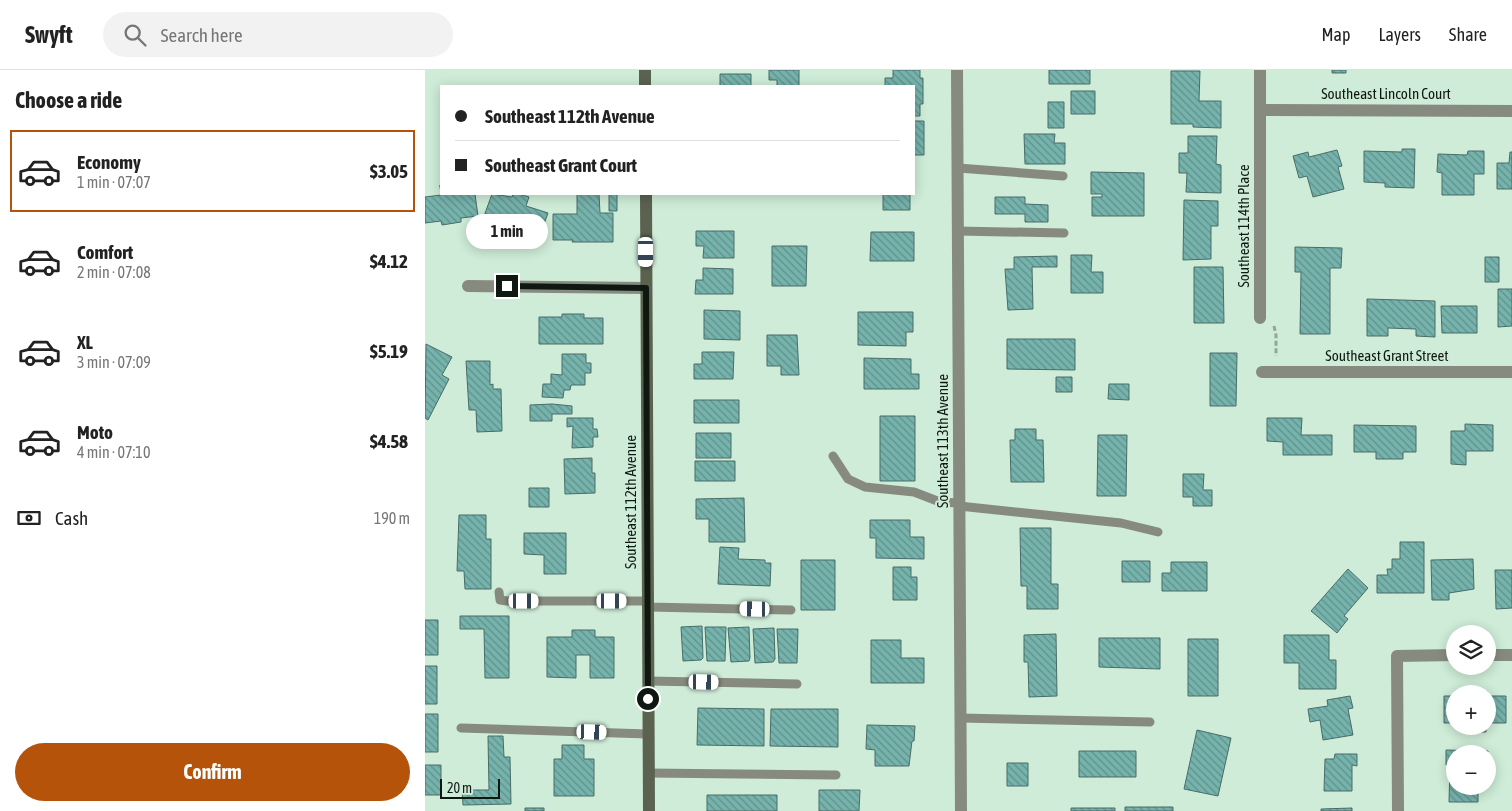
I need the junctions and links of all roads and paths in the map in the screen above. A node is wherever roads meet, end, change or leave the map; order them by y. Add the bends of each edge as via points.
1 (645, 70) edge
2 (957, 70) edge
3 (1260, 70) edge
4 (645, 85) edge
5 (1260, 110) junction
6 (1512, 111) edge
7 (958, 168) junction
8 (1063, 176) dead end
9 (646, 195) edge
10 (958, 231) junction
11 (1064, 233) dead end
12 (468, 286) dead end
13 (646, 288) junction
14 (1260, 318) joint
15 (1263, 372) dead end
16 (1276, 372) junction
17 (1512, 372) edge
18 (833, 456) dead end
19 (959, 504) junction
20 (1158, 532) dead end
21 (499, 592) dead end
22 (648, 604) junction
23 (791, 610) dead end
24 (1446, 655) edge
25 (1496, 655) edge
26 (1512, 655) edge
27 (648, 681) junction
28 (797, 684) dead end
29 (960, 718) junction
30 (1150, 722) dead end
31 (461, 728) dead end
32 (648, 734) junction
33 (649, 773) junction
34 (836, 775) dead end
35 (649, 811) edge
36 (961, 811) edge
37 (1398, 811) edge

1 - 4 main road
2 - 7 street, Southeast 113th Avenue
3 - 5 street, Southeast 114th Place
5 - 6 street, Southeast Lincoln Court
5 - 14 street, Southeast 114th Place
7 - 8 lane
7 - 10 street, Southeast 113th Avenue
9 - 13 main road, Southeast 112th Avenue
10 - 11 lane
10 - 19 street, Southeast 113th Avenue
12 - 13 street
13 - 22 main road, Southeast 112th Avenue
14 - 16 path via 1272,323 1275,330
15 - 16 street, Southeast Grant Street
16 - 17 street, Southeast Grant Street
18 - 19 lane via 848,479 865,487 914,492 940,502
19 - 20 lane via 1121,523
19 - 29 street, Southeast 113th Avenue
21 - 22 lane via 501,600 507,601
22 - 23 lane
22 - 27 main road, Southeast 112th Avenue
24 - 37 street via 1397,656
25 - 26 street
27 - 28 lane
27 - 32 main road, Southeast 112th Avenue
29 - 30 lane
29 - 36 street, Southeast 113th Avenue
31 - 32 lane
32 - 33 main road, Southeast 112th Avenue
33 - 34 lane
33 - 35 main road, Southeast 112th Avenue

